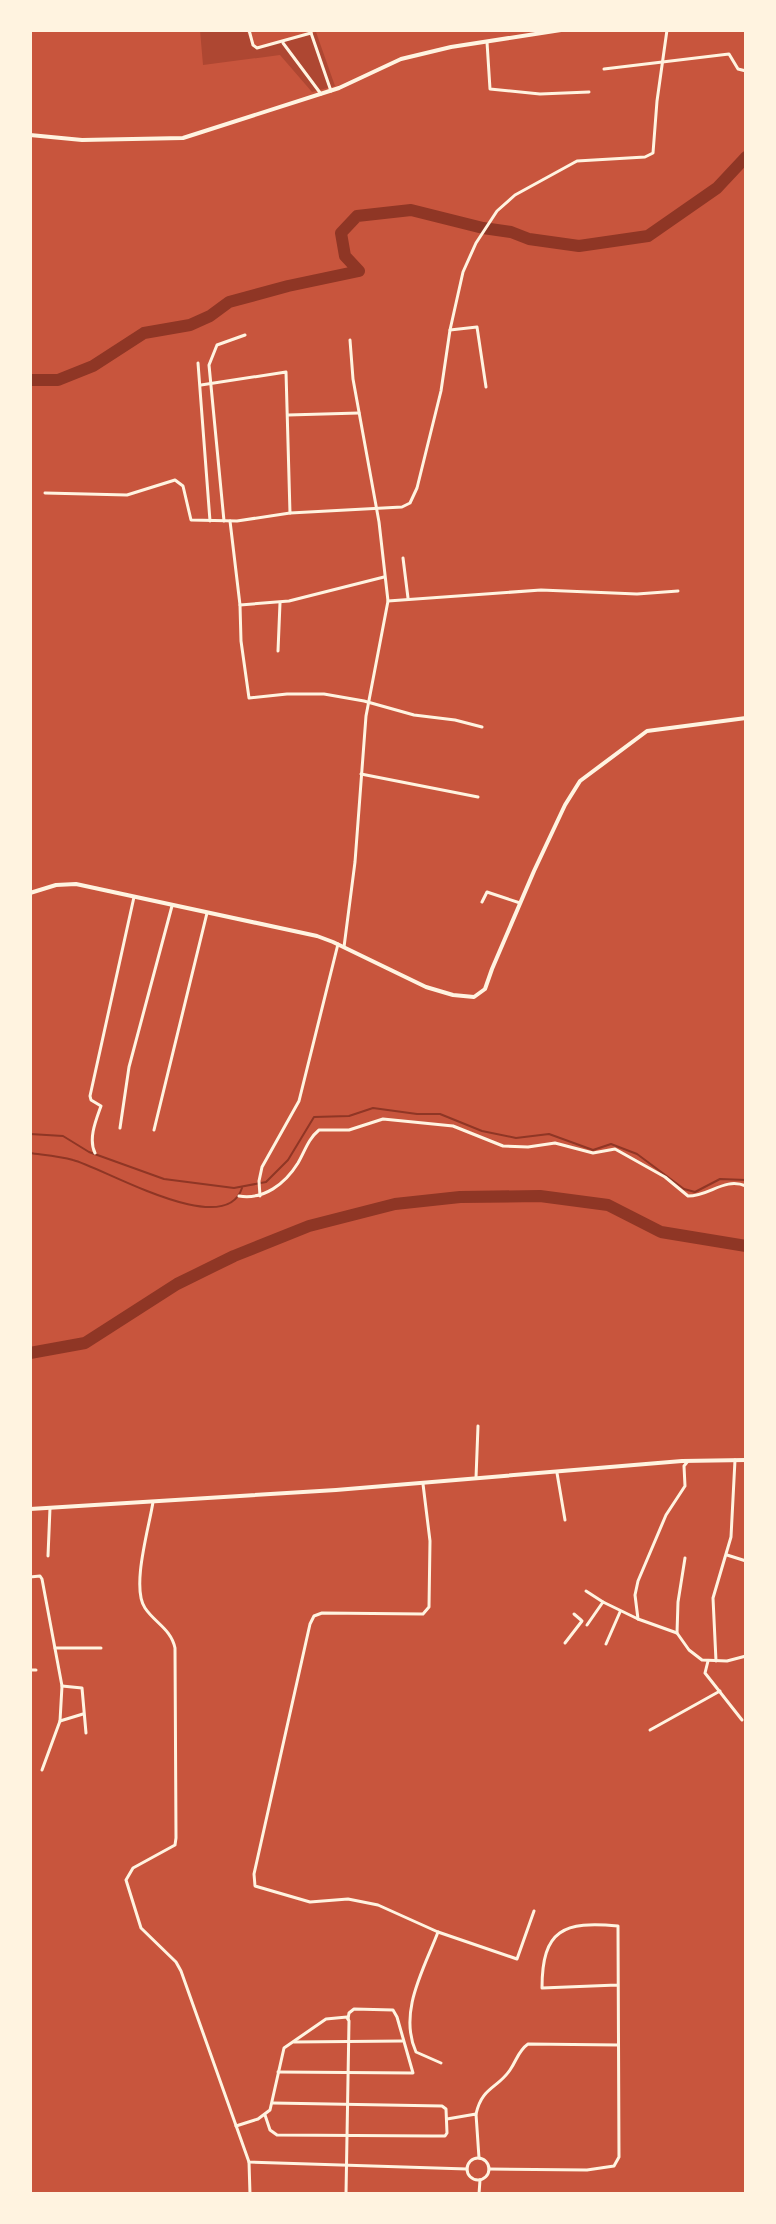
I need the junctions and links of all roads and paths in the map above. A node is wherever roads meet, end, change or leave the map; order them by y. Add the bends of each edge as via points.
1 (249, 30) edge
2 (561, 30) edge
3 (667, 30) edge
4 (310, 32) edge
5 (282, 42) junction
6 (487, 42) junction
7 (661, 63) junction
8 (604, 69) dead end
9 (746, 71) edge
10 (331, 91) junction
11 (589, 92) dead end
12 (321, 94) junction
13 (30, 135) edge
14 (450, 330) junction
15 (245, 335) dead end
16 (350, 340) dead end
17 (198, 363) dead end
18 (201, 385) junction
19 (212, 385) junction
20 (486, 387) dead end
21 (359, 413) junction
22 (288, 415) junction
23 (45, 493) dead end
24 (376, 508) junction
25 (290, 513) junction
26 (210, 521) junction
27 (224, 521) junction
28 (230, 521) junction
29 (403, 558) dead end
30 (384, 577) junction
31 (678, 591) dead end
32 (408, 598) junction
33 (388, 601) junction
34 (280, 603) junction
35 (240, 605) junction
36 (278, 651) dead end
37 (369, 702) junction
38 (746, 718) edge
39 (482, 727) dead end
40 (361, 774) junction
41 (478, 797) dead end
42 (30, 893) edge
43 (134, 897) junction
44 (482, 902) dead end
45 (520, 903) junction
46 (172, 906) junction
47 (207, 913) junction
48 (338, 944) junction
49 (344, 947) junction
50 (120, 1128) dead end
51 (154, 1130) dead end
52 (95, 1153) dead end
53 (746, 1186) edge
54 (260, 1195) junction
55 (239, 1196) dead end
56 (478, 1426) dead end
57 (735, 1460) junction
58 (746, 1460) edge
59 (688, 1461) junction
60 (557, 1470) junction
61 (476, 1478) junction
62 (423, 1484) junction
63 (153, 1502) junction
64 (50, 1508) junction
65 (30, 1509) edge
66 (565, 1520) dead end
67 (726, 1555) junction
68 (48, 1556) dead end
69 (685, 1558) dead end
70 (746, 1561) edge
71 (30, 1577) edge
72 (586, 1591) dead end
73 (603, 1602) junction
74 (620, 1612) junction
75 (574, 1614) dead end
76 (638, 1619) junction
77 (582, 1621) junction
78 (587, 1625) junction
79 (592, 1631) dead end
80 (677, 1633) junction
81 (565, 1643) dead end
82 (606, 1644) dead end
83 (55, 1648) junction
84 (101, 1648) dead end
85 (746, 1656) edge
86 (708, 1661) junction
87 (716, 1661) junction
88 (30, 1670) edge
89 (36, 1670) dead end
90 (62, 1686) junction
91 (720, 1691) junction
92 (83, 1714) junction
93 (742, 1720) dead end
94 (60, 1721) junction
95 (650, 1730) dead end
96 (86, 1733) dead end
97 (42, 1770) dead end
98 (534, 1911) dead end
99 (438, 1932) junction
100 (617, 1985) junction
101 (348, 2019) junction
102 (349, 2041) junction
103 (402, 2041) junction
104 (290, 2042) junction
105 (618, 2045) junction
106 (441, 2063) dead end
107 (278, 2072) junction
108 (347, 2072) junction
109 (273, 2103) junction
110 (346, 2105) junction
111 (476, 2114) junction
112 (265, 2115) junction
113 (447, 2119) junction
114 (236, 2126) junction
115 (346, 2134) junction
116 (479, 2158) junction
117 (249, 2162) junction
118 (346, 2165) junction
119 (467, 2169) junction
120 (489, 2169) junction
121 (480, 2180) junction
122 (250, 2194) edge
123 (346, 2194) edge
124 (479, 2194) edge

1 - 5 street via 255,47
2 - 6 street
3 - 7 street
4 - 5 street
4 - 10 street
5 - 12 street
6 - 10 street via 401,59
6 - 11 street via 490,89
7 - 8 street
7 - 9 street via 729,54 738,69
7 - 14 street via 653,153 584,160 503,204 463,272
10 - 12 street
12 - 13 street via 183,138
14 - 20 street via 477,327
14 - 24 street via 415,495 405,506
15 - 19 street via 215,348 209,365
16 - 21 street
17 - 18 street
18 - 19 street
18 - 26 street
19 - 22 street via 286,371
19 - 27 street
21 - 22 street
21 - 24 street
22 - 25 street
23 - 26 street via 127,495 175,480 183,486 191,520
24 - 25 street
24 - 30 street
25 - 28 street
26 - 27 street
27 - 28 street
28 - 35 street
29 - 32 street
30 - 33 street
30 - 34 street
31 - 32 street via 541,590
32 - 33 street
33 - 37 street
34 - 35 street
34 - 36 street
35 - 37 street via 249,698 319,694
37 - 39 street
37 - 40 street
38 - 45 street via 652,730 589,773 565,805
40 - 41 street
40 - 49 street
42 - 43 street via 70,884
43 - 46 street
43 - 52 street via 90,1096 101,1106 94,1127
44 - 45 street via 487,892
45 - 49 street via 487,986 474,997 426,987
46 - 47 street
46 - 50 street via 129,1067
47 - 48 street
47 - 51 street
48 - 49 street
48 - 54 street via 299,1101 262,1167
53 - 54 street via 727,1182 688,1196 615,1149 593,1153 555,1143 518,1148 453,1126 380,1119 349,1130 319,1130 288,1175
54 - 55 street
56 - 61 street
57 - 58 street
57 - 59 street
57 - 67 street
59 - 60 street
59 - 76 street via 685,1486 666,1515 638,1581
60 - 61 street
60 - 66 street
61 - 62 street
62 - 63 street
62 - 99 street via 430,1541 429,1607 423,1614 314,1616 254,1880 255,1886 293,1899 378,1905
63 - 64 street
63 - 114 street via 139,1595 169,1632 175,1648 176,1838 175,1845 133,1868 126,1880 141,1928 181,1971
64 - 65 street
64 - 68 street
67 - 70 street
67 - 87 street via 713,1598
69 - 80 street
71 - 83 street via 42,1579
72 - 73 street
73 - 74 street
73 - 78 street
74 - 76 street
74 - 82 street
75 - 77 street
76 - 80 street
77 - 78 street
77 - 81 street
78 - 79 street
80 - 86 street via 695,1655
83 - 84 street
83 - 90 street
85 - 87 street
86 - 87 street
86 - 91 street via 705,1673
88 - 89 street
90 - 92 street via 82,1687
90 - 94 street
91 - 93 street
91 - 95 street
92 - 94 street
92 - 96 street
94 - 97 street
98 - 99 street via 517,1959
99 - 106 street via 409,2019 416,2052
100 - 100 street via 618,1926 570,1927 554,1939 542,1960 542,1988
100 - 105 street
101 - 102 street
101 - 103 street via 354,2009 393,2010
101 - 104 street via 326,2019
102 - 103 street
102 - 104 street
102 - 108 street
103 - 108 street via 413,2073
104 - 107 street
105 - 111 street via 528,2044 510,2071 487,2090
105 - 120 street via 619,2157 614,2166
107 - 108 street
107 - 109 street
108 - 110 street
109 - 110 street
109 - 112 street
110 - 113 street via 437,2105 446,2109
110 - 115 street
111 - 113 street
111 - 116 street
112 - 114 street
112 - 115 street via 277,2135
113 - 115 street via 445,2136
114 - 117 street
115 - 118 street
116 - 119 street
116 - 120 street
117 - 118 street
117 - 122 street
118 - 119 street
118 - 123 street
119 - 121 street
120 - 121 street
121 - 124 street

